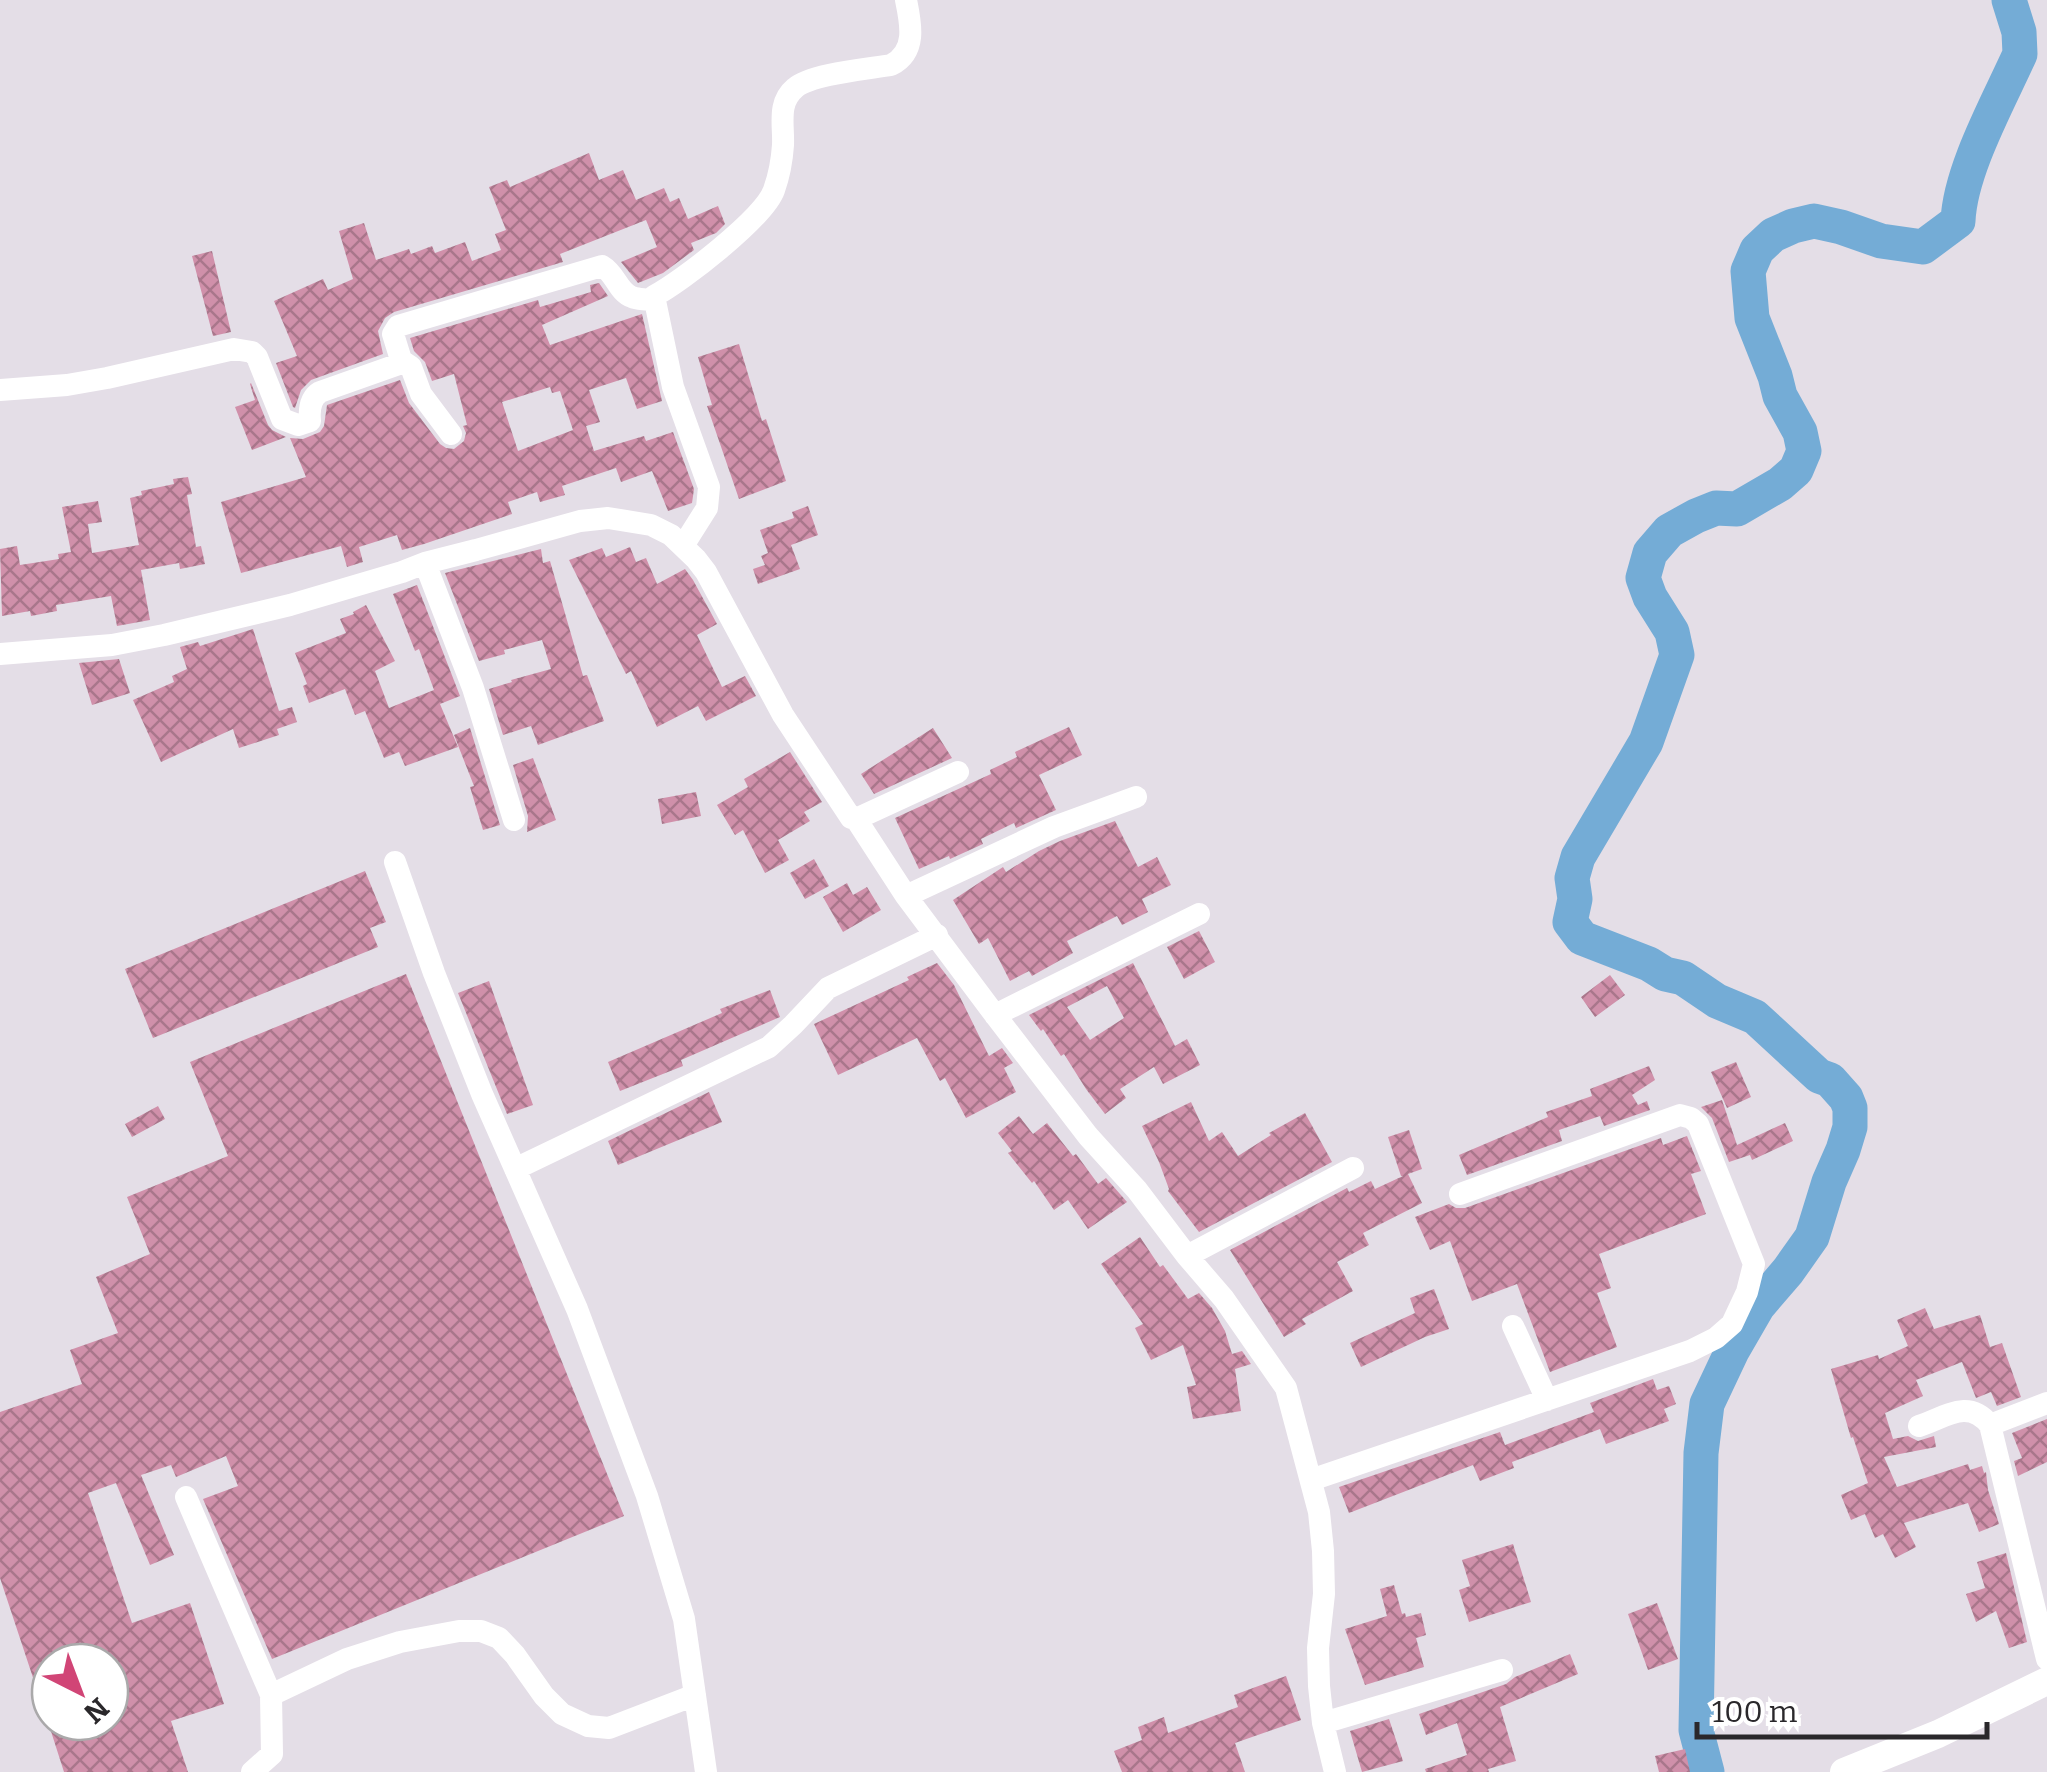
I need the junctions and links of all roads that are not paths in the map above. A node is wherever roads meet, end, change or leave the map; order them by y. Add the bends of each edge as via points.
1 (906, 0) edge
2 (654, 296) junction
3 (402, 361) junction
4 (0, 390) edge
5 (451, 434) dead end
6 (682, 546) junction
7 (424, 562) junction
8 (0, 654) edge
9 (958, 772) dead end
10 (1136, 798) dead end
11 (856, 819) junction
12 (514, 820) dead end
13 (394, 862) dead end
14 (906, 896) junction
15 (1199, 914) dead end
16 (937, 935) junction
17 (995, 1015) junction
18 (1353, 1168) dead end
19 (515, 1169) junction
20 (1460, 1194) dead end
21 (1187, 1256) junction
22 (1513, 1326) dead end
23 (1548, 1400) junction
24 (2047, 1403) edge
25 (1990, 1425) junction
26 (1919, 1426) dead end
27 (1311, 1480) junction
28 (186, 1497) dead end
29 (2047, 1658) edge
30 (1502, 1670) dead end
31 (2047, 1680) edge
32 (272, 1695) junction
33 (696, 1695) junction
34 (1323, 1723) junction
35 (252, 1772) edge
36 (706, 1772) edge
37 (1335, 1772) edge
38 (1844, 1772) edge

1 - 2 street via 910,44 901,60 808,80 790,92 770,200
2 - 3 street via 630,296 612,271 593,268 398,326 393,334
2 - 6 street via 674,387 709,487 707,508
3 - 4 street via 320,392 310,421 298,425 282,419 257,357 245,350 67,385
3 - 5 street
6 - 7 street via 651,525 596,518
6 - 11 street via 706,572 783,715
7 - 8 street via 290,605 164,635
7 - 12 street
9 - 11 street
10 - 14 street via 1054,827
11 - 14 street
13 - 19 street
14 - 16 street
15 - 17 street
16 - 17 street
16 - 19 street via 828,988 768,1047
17 - 21 street
18 - 21 street
19 - 33 street via 577,1308 647,1496 684,1619
20 - 23 street via 1680,1115 1698,1124 1754,1264 1732,1324 1690,1351
21 - 27 street via 1286,1388
22 - 23 street
23 - 27 street
24 - 25 street
25 - 26 street via 1965,1410
25 - 29 street
27 - 34 street via 1323,1552
28 - 32 street
30 - 34 street
31 - 38 main road
32 - 33 street via 400,1642 481,1630 499,1638 562,1714 588,1726 609,1728
32 - 35 street via 272,1754
33 - 36 street
34 - 37 street

